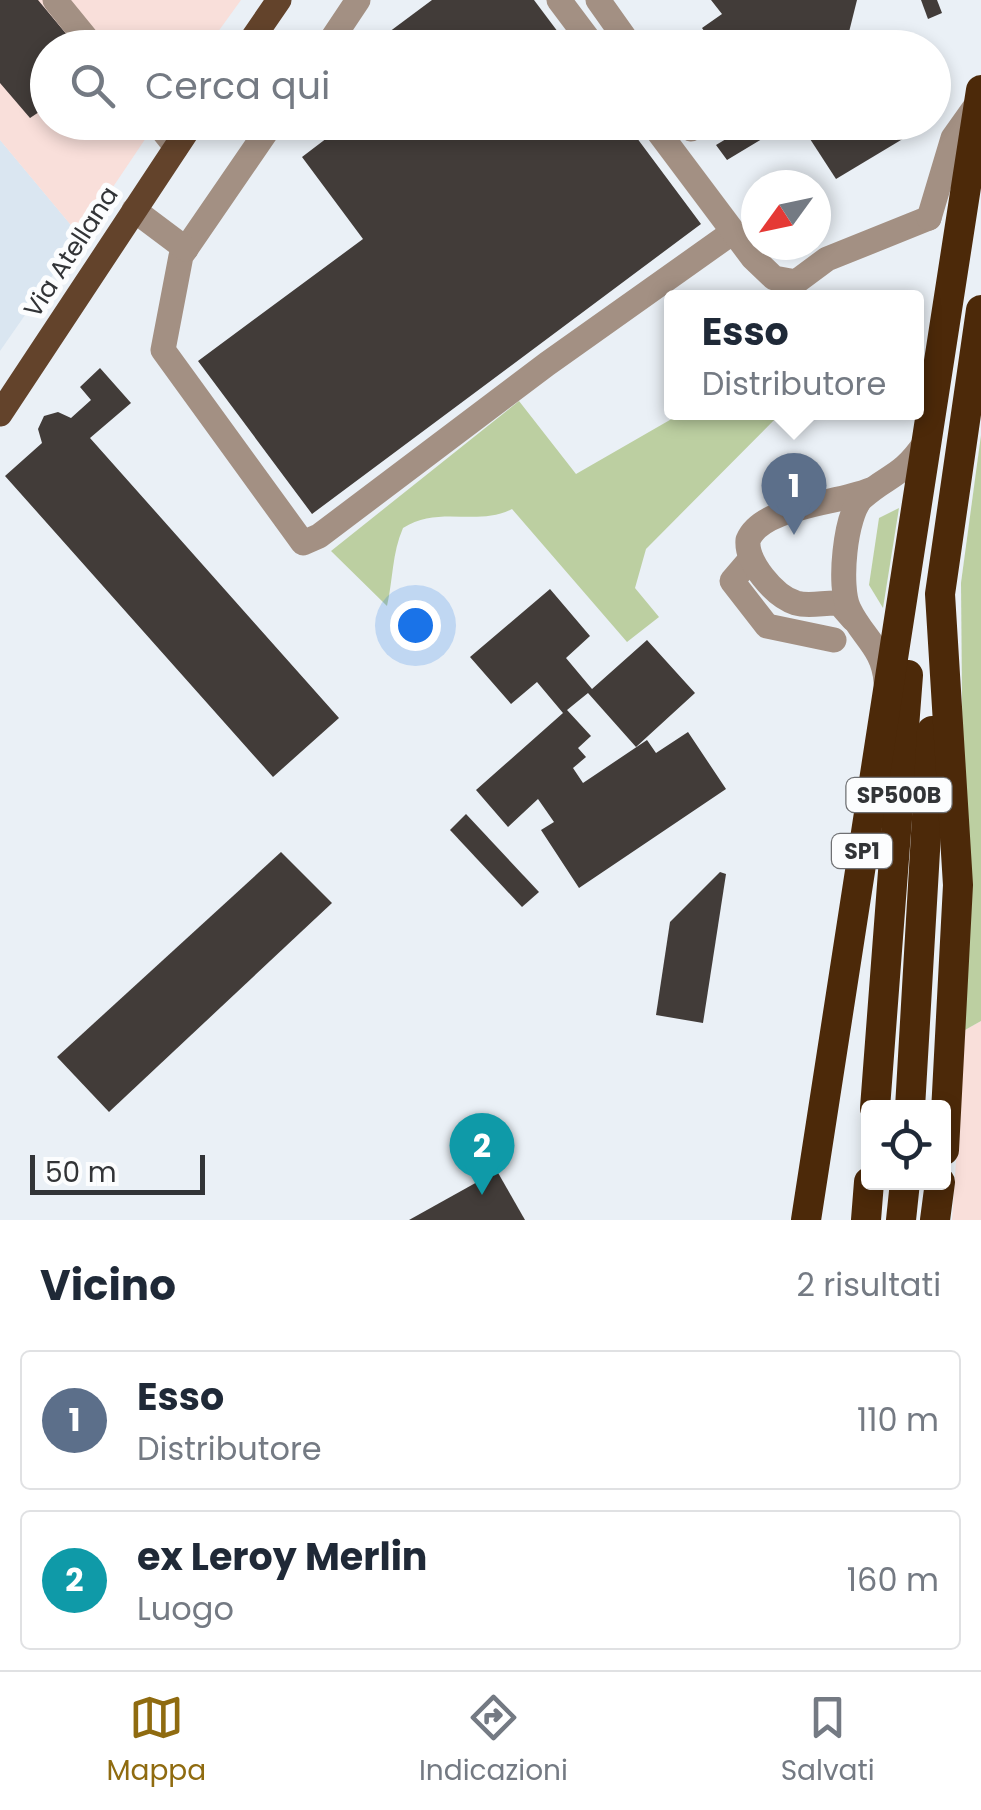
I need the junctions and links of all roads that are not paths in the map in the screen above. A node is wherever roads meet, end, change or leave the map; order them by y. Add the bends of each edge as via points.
1 (55, 0) edge
2 (279, 0) edge
3 (358, 0) edge
4 (560, 0) edge
5 (598, 0) edge
6 (79, 30) edge
7 (258, 30) edge
8 (338, 30) edge
9 (582, 30) edge
10 (619, 30) edge
11 (980, 95) edge
12 (170, 140) edge
13 (181, 140) edge
14 (261, 140) edge
15 (664, 140) edge
16 (176, 147) junction
17 (134, 210) junction
18 (929, 218) junction
19 (733, 232) junction
20 (186, 249) junction
21 (957, 251) junction
22 (981, 310) edge
23 (975, 346) junction
24 (981, 384) edge
25 (981, 404) edge
26 (0, 414) edge
27 (930, 435) junction
28 (923, 482) junction
29 (879, 486) junction
30 (954, 488) junction
31 (750, 560) junction
32 (940, 594) junction
33 (861, 628) junction
34 (834, 640) dead end
35 (887, 698) junction
36 (876, 1100) edge
37 (910, 1100) edge
38 (947, 1100) edge
39 (903, 1190) edge
40 (939, 1190) edge
41 (806, 1220) edge
42 (901, 1220) edge
43 (935, 1220) edge

1 - 6 street
2 - 7 main road
3 - 8 street
4 - 9 street
5 - 10 street
11 - 18 street via 954,138
11 - 21 highway, SP1
12 - 16 street
13 - 16 main road, Via Atellana
14 - 20 street
15 - 19 street
16 - 17 main road, Via Atellana
17 - 20 street
17 - 26 main road, Via Atellana
18 - 19 street via 827,259 796,282 774,278
18 - 21 street via 946,223
19 - 20 street via 302,543 163,350
21 - 27 highway, SP1
22 - 23 highway
23 - 24 street
23 - 30 highway
25 - 30 street
27 - 28 highway, SP1
27 - 29 street via 907,469
28 - 35 highway, SP1
28 - 36 highway, SP500B
29 - 31 street via 759,523 748,540
29 - 33 street via 859,500 850,520 843,582 847,606
30 - 32 highway
31 - 33 street via 781,595 838,604
31 - 34 street via 732,581 767,626
32 - 37 highway, SP500B
32 - 38 highway via 958,884
33 - 35 street via 884,661
35 - 41 highway, SP1
39 - 42 highway
40 - 43 highway

